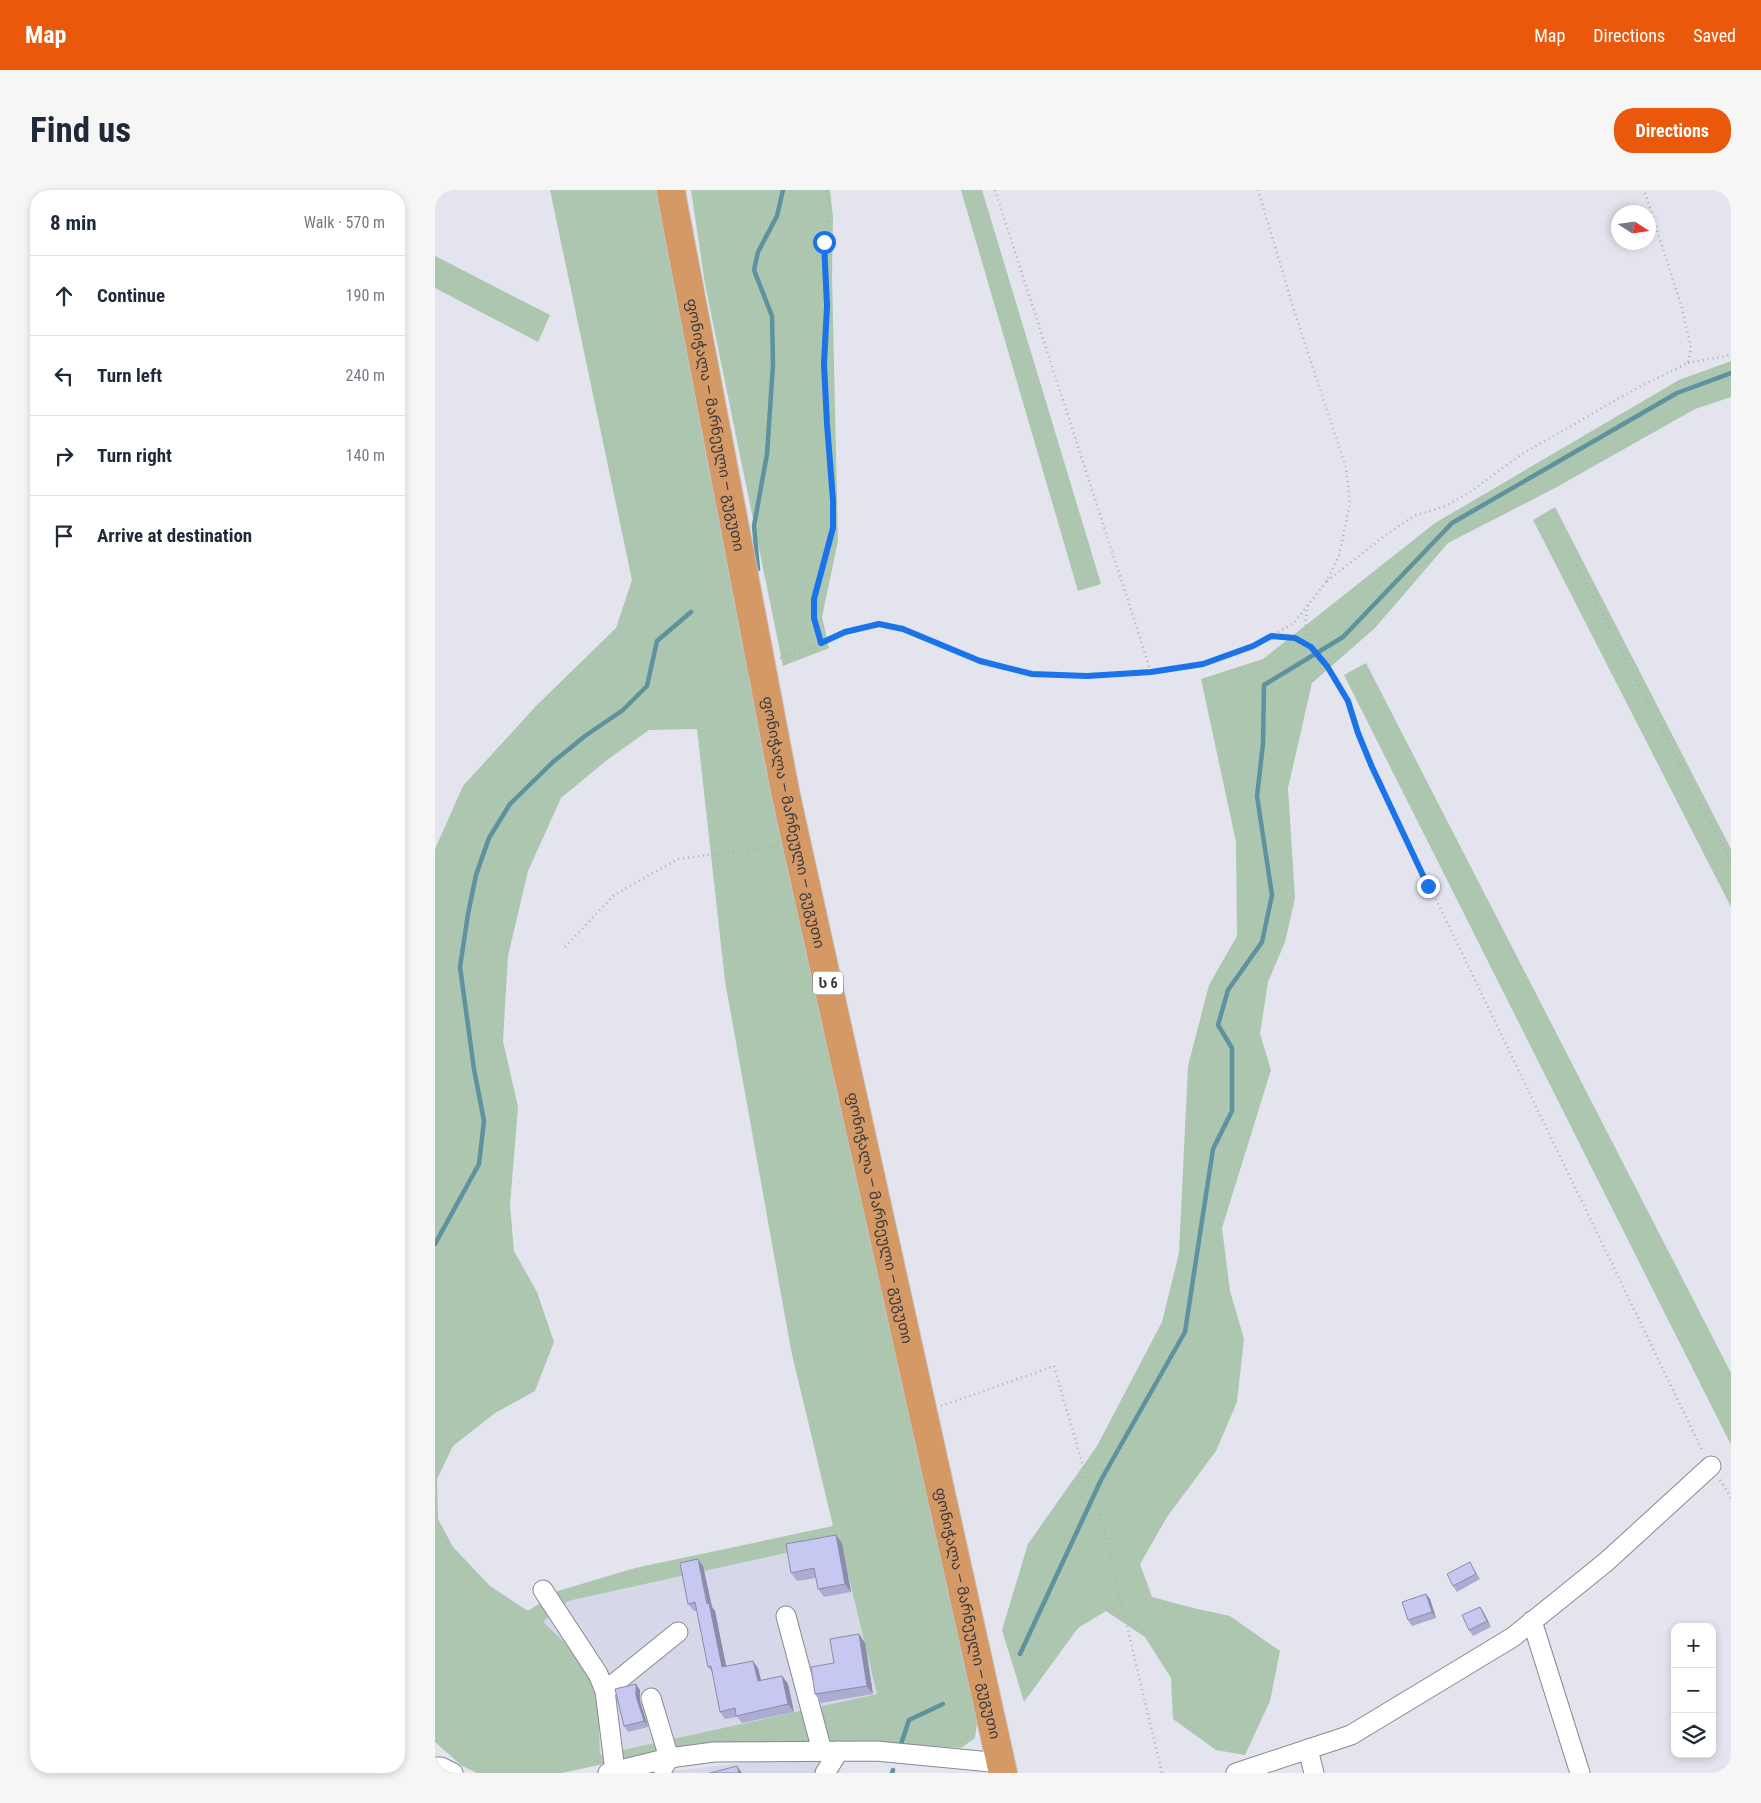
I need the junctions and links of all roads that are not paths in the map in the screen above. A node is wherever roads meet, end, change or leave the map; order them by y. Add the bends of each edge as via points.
1 (671, 190) edge
2 (1711, 1466) road end
3 (543, 1590) dead end
4 (786, 1616) dead end
5 (1532, 1621) junction
6 (678, 1632) dead end
7 (605, 1691) junction
8 (651, 1698) dead end
9 (1309, 1749) junction
10 (831, 1751) junction
11 (664, 1765) edge
12 (435, 1767) edge
13 (1002, 1768) edge
14 (611, 1772) edge
15 (453, 1773) edge
16 (825, 1773) edge
17 (1236, 1773) edge
18 (1315, 1773) edge
19 (1579, 1773) edge

1 - 13 highway, ფონიჭალა — მარნეული — გუგუთი / ს 6 via 786,796
2 - 5 street via 1606,1562
3 - 7 street via 598,1674
4 - 10 street
5 - 9 street via 1513,1637 1351,1735
5 - 19 street
6 - 7 street
7 - 14 street
8 - 11 street
9 - 17 street
9 - 18 street
10 - 11 street via 714,1752
10 - 13 street via 876,1751
10 - 16 street
11 - 14 street
12 - 15 street

